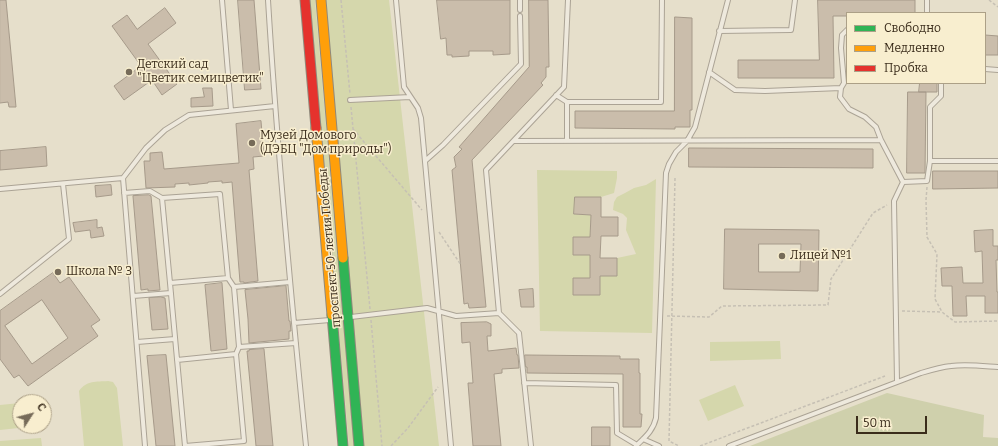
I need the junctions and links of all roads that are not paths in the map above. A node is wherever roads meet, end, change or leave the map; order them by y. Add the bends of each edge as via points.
1 (222, 0) edge
2 (268, 0) edge
3 (305, 0) edge
4 (321, 0) edge
5 (396, 0) edge
6 (520, 0) edge
7 (568, 0) edge
8 (662, 0) edge
9 (728, 0) edge
10 (795, 0) edge
11 (927, 0) edge
12 (520, 10) dead end
13 (927, 12) edge
14 (520, 16) dead end
15 (719, 31) junction
16 (846, 31) edge
17 (986, 69) edge
18 (998, 70) edge
19 (709, 72) junction
20 (941, 84) edge
21 (841, 88) junction
22 (556, 95) junction
23 (410, 97) junction
24 (350, 100) road end
25 (567, 102) junction
26 (275, 106) junction
27 (231, 110) junction
28 (881, 140) junction
29 (514, 141) junction
30 (567, 141) junction
31 (687, 141) junction
32 (425, 161) junction
33 (930, 161) junction
34 (998, 161) edge
35 (123, 178) junction
36 (903, 182) junction
37 (63, 184) junction
38 (0, 189) edge
39 (124, 193) junction
40 (162, 198) junction
41 (228, 278) junction
42 (290, 282) junction
43 (170, 283) junction
44 (234, 287) junction
45 (171, 293) junction
46 (0, 294) edge
47 (133, 296) junction
48 (439, 311) junction
49 (498, 313) junction
50 (348, 318) junction
51 (332, 319) junction
52 (294, 323) junction
53 (175, 339) junction
54 (137, 342) junction
55 (296, 343) junction
56 (239, 347) junction
57 (236, 354) junction
58 (177, 360) junction
59 (998, 367) edge
60 (897, 382) junction
61 (524, 383) junction
62 (643, 439) junction
63 (145, 446) edge
64 (306, 446) edge
65 (343, 446) edge
66 (359, 446) edge
67 (451, 446) edge
68 (531, 446) edge
69 (636, 446) edge
70 (659, 446) edge
71 (729, 446) edge

1 - 27 lane
2 - 26 lane
3 - 51 main road, проспект 50-летия Победы
4 - 50 main road, проспект 50-летия Победы
5 - 23 lane via 404,87
6 - 12 lane
7 - 22 lane via 564,87
8 - 25 lane via 661,102
9 - 15 lane
10 - 15 lane via 791,30
11 - 13 lane
14 - 32 lane via 521,64
15 - 19 lane
16 - 21 lane via 842,35 844,83
17 - 18 lane
19 - 21 lane via 736,90
19 - 31 lane via 695,127
20 - 33 lane via 941,96 930,107
21 - 28 lane via 840,97 849,109 865,117 876,127
22 - 25 lane
22 - 29 lane
23 - 24 lane
23 - 32 lane via 421,118
25 - 30 lane
26 - 27 lane
26 - 42 lane
27 - 35 lane via 189,115 165,130 146,148
28 - 31 lane
28 - 36 lane
29 - 30 lane
29 - 49 lane via 486,170
30 - 31 lane
31 - 62 lane via 676,152 666,173 656,418 652,430
32 - 48 lane
33 - 34 lane
33 - 36 lane via 927,181
35 - 37 lane
35 - 39 lane
36 - 60 lane via 894,201
37 - 38 lane
37 - 46 lane via 69,239
39 - 40 lane via 150,191
39 - 47 lane
40 - 41 lane via 220,194
40 - 43 lane
41 - 43 lane
41 - 44 lane
42 - 44 lane
42 - 52 lane
43 - 45 lane
44 - 56 lane
45 - 47 lane
45 - 53 lane
47 - 54 lane
48 - 49 lane via 456,316
48 - 50 lane via 427,308
48 - 67 lane
49 - 61 lane via 519,333
50 - 66 main road, проспект 50-летия Победы
51 - 52 lane
51 - 65 main road, проспект 50-летия Победы
52 - 55 lane
53 - 54 lane
53 - 58 lane
54 - 63 lane
55 - 56 lane
55 - 64 lane
56 - 57 lane
57 - 58 lane
57 - 58 lane via 244,441 185,446
59 - 60 lane via 938,368
60 - 71 lane
61 - 68 lane
61 - 69 lane via 616,385 617,434
62 - 69 lane
62 - 70 lane

